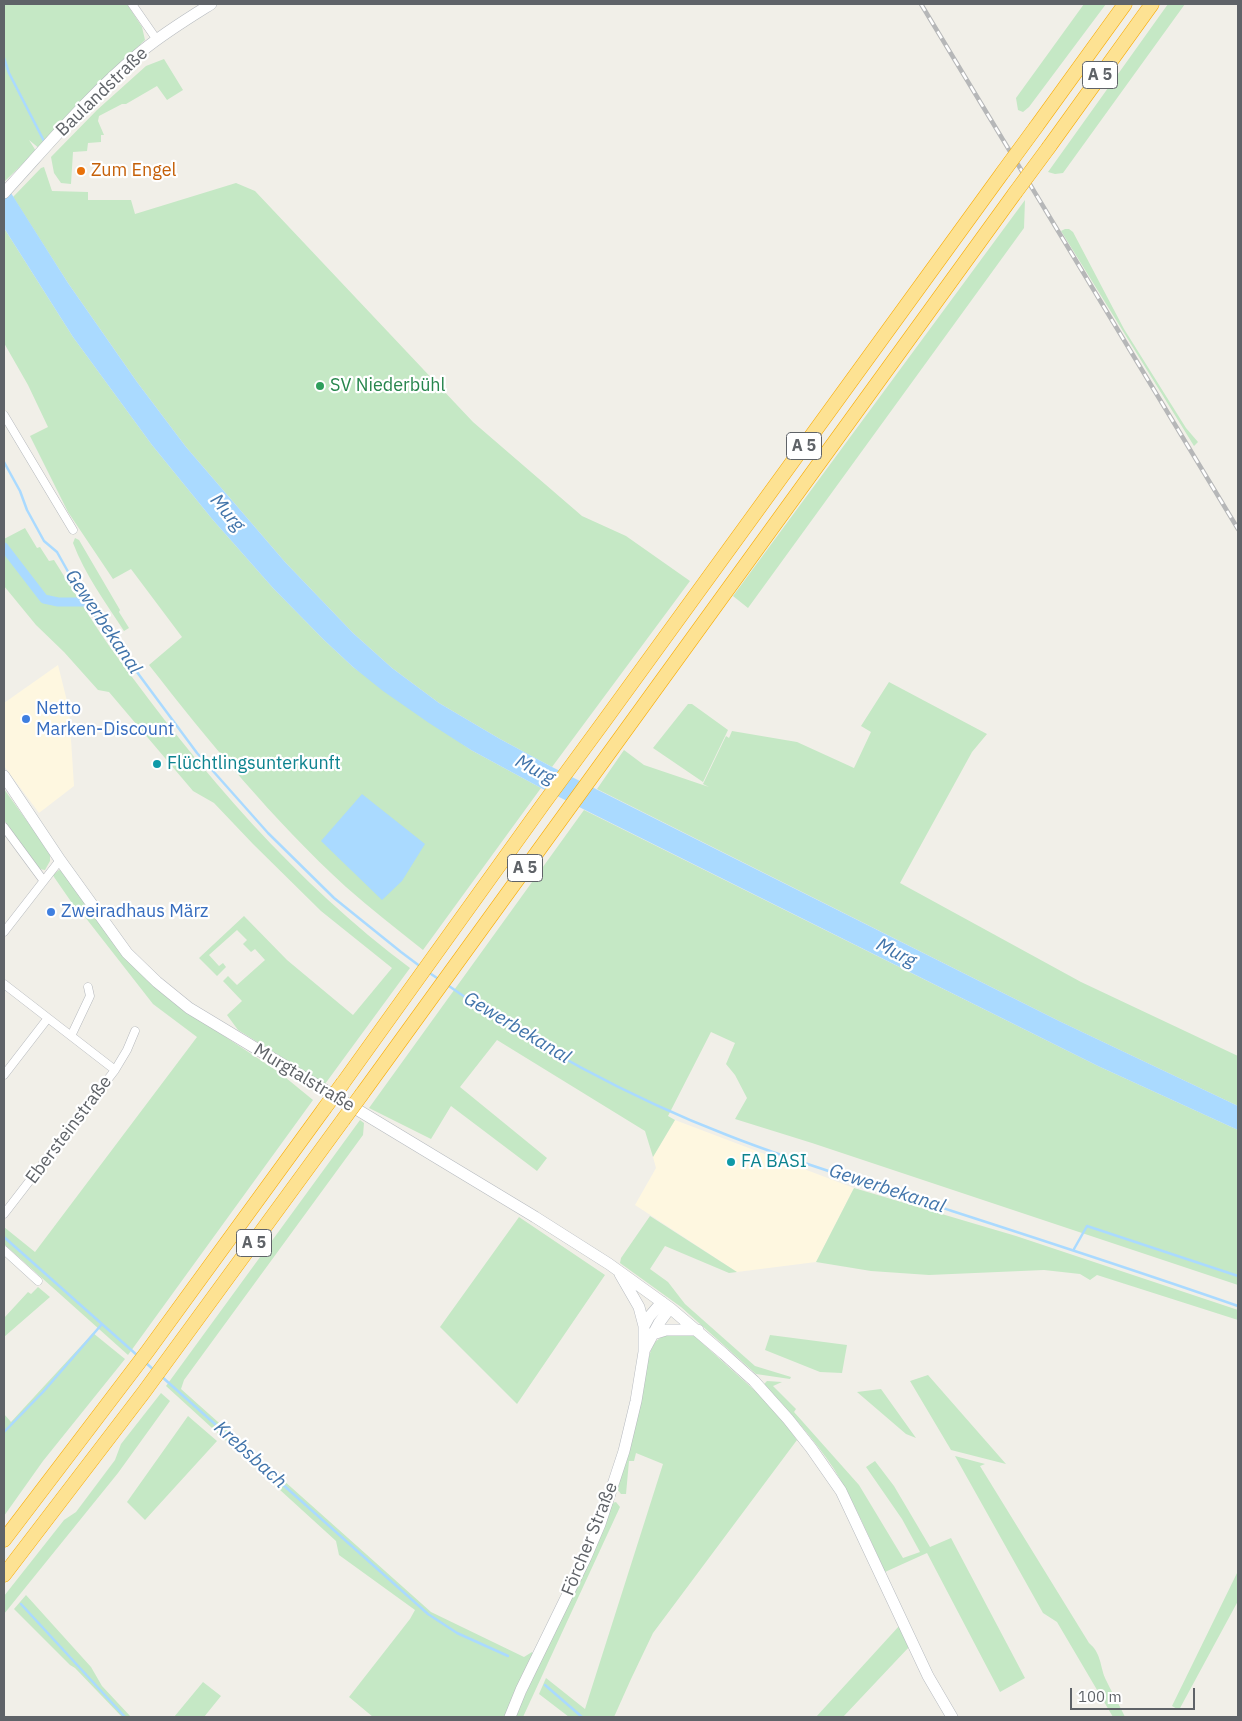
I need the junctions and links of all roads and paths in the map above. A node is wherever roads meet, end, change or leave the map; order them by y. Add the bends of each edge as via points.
1 (132, 4) edge
2 (211, 4) edge
3 (1125, 4) edge
4 (1152, 4) edge
5 (157, 40) junction
6 (4, 193) edge
7 (4, 415) edge
8 (73, 530) dead end
9 (4, 776) edge
10 (4, 827) edge
11 (60, 860) junction
12 (43, 880) junction
13 (4, 932) edge
14 (4, 984) edge
15 (88, 987) dead end
16 (48, 1018) junction
17 (135, 1031) dead end
18 (71, 1036) junction
19 (115, 1070) junction
20 (4, 1075) edge
21 (4, 1214) edge
22 (4, 1250) edge
23 (618, 1270) junction
24 (38, 1281) dead end
25 (666, 1305) junction
26 (649, 1330) junction
27 (698, 1330) junction
28 (4, 1540) edge
29 (4, 1575) edge
30 (510, 1717) edge
31 (952, 1717) edge

1 - 5 street
2 - 5 main road, Baulandstraße
3 - 28 highway, A 5, bridge via 147,1352
4 - 29 highway, A 5, bridge via 164,1365
5 - 6 main road, Baulandstraße via 108,82
7 - 8 street
9 - 11 main road, Murgtalstraße
10 - 12 street
11 - 12 street
11 - 23 main road, Murgtalstraße via 127,953 189,1008
12 - 13 street
14 - 16 street
15 - 18 street via 90,996
16 - 18 street
16 - 20 street
17 - 19 street, Ebersteinstraße
18 - 19 street
19 - 21 street, Ebersteinstraße
22 - 24 street
23 - 25 main road, Murgtalstraße
23 - 26 main road, Förcher Straße
25 - 26 main road via 649,1317
25 - 27 main road, Murgtalstraße
26 - 27 main road
26 - 30 main road, Förcher Straße via 636,1400 611,1494 586,1557
27 - 31 main road, Murgtalstraße via 754,1381 788,1419 841,1491 928,1676

